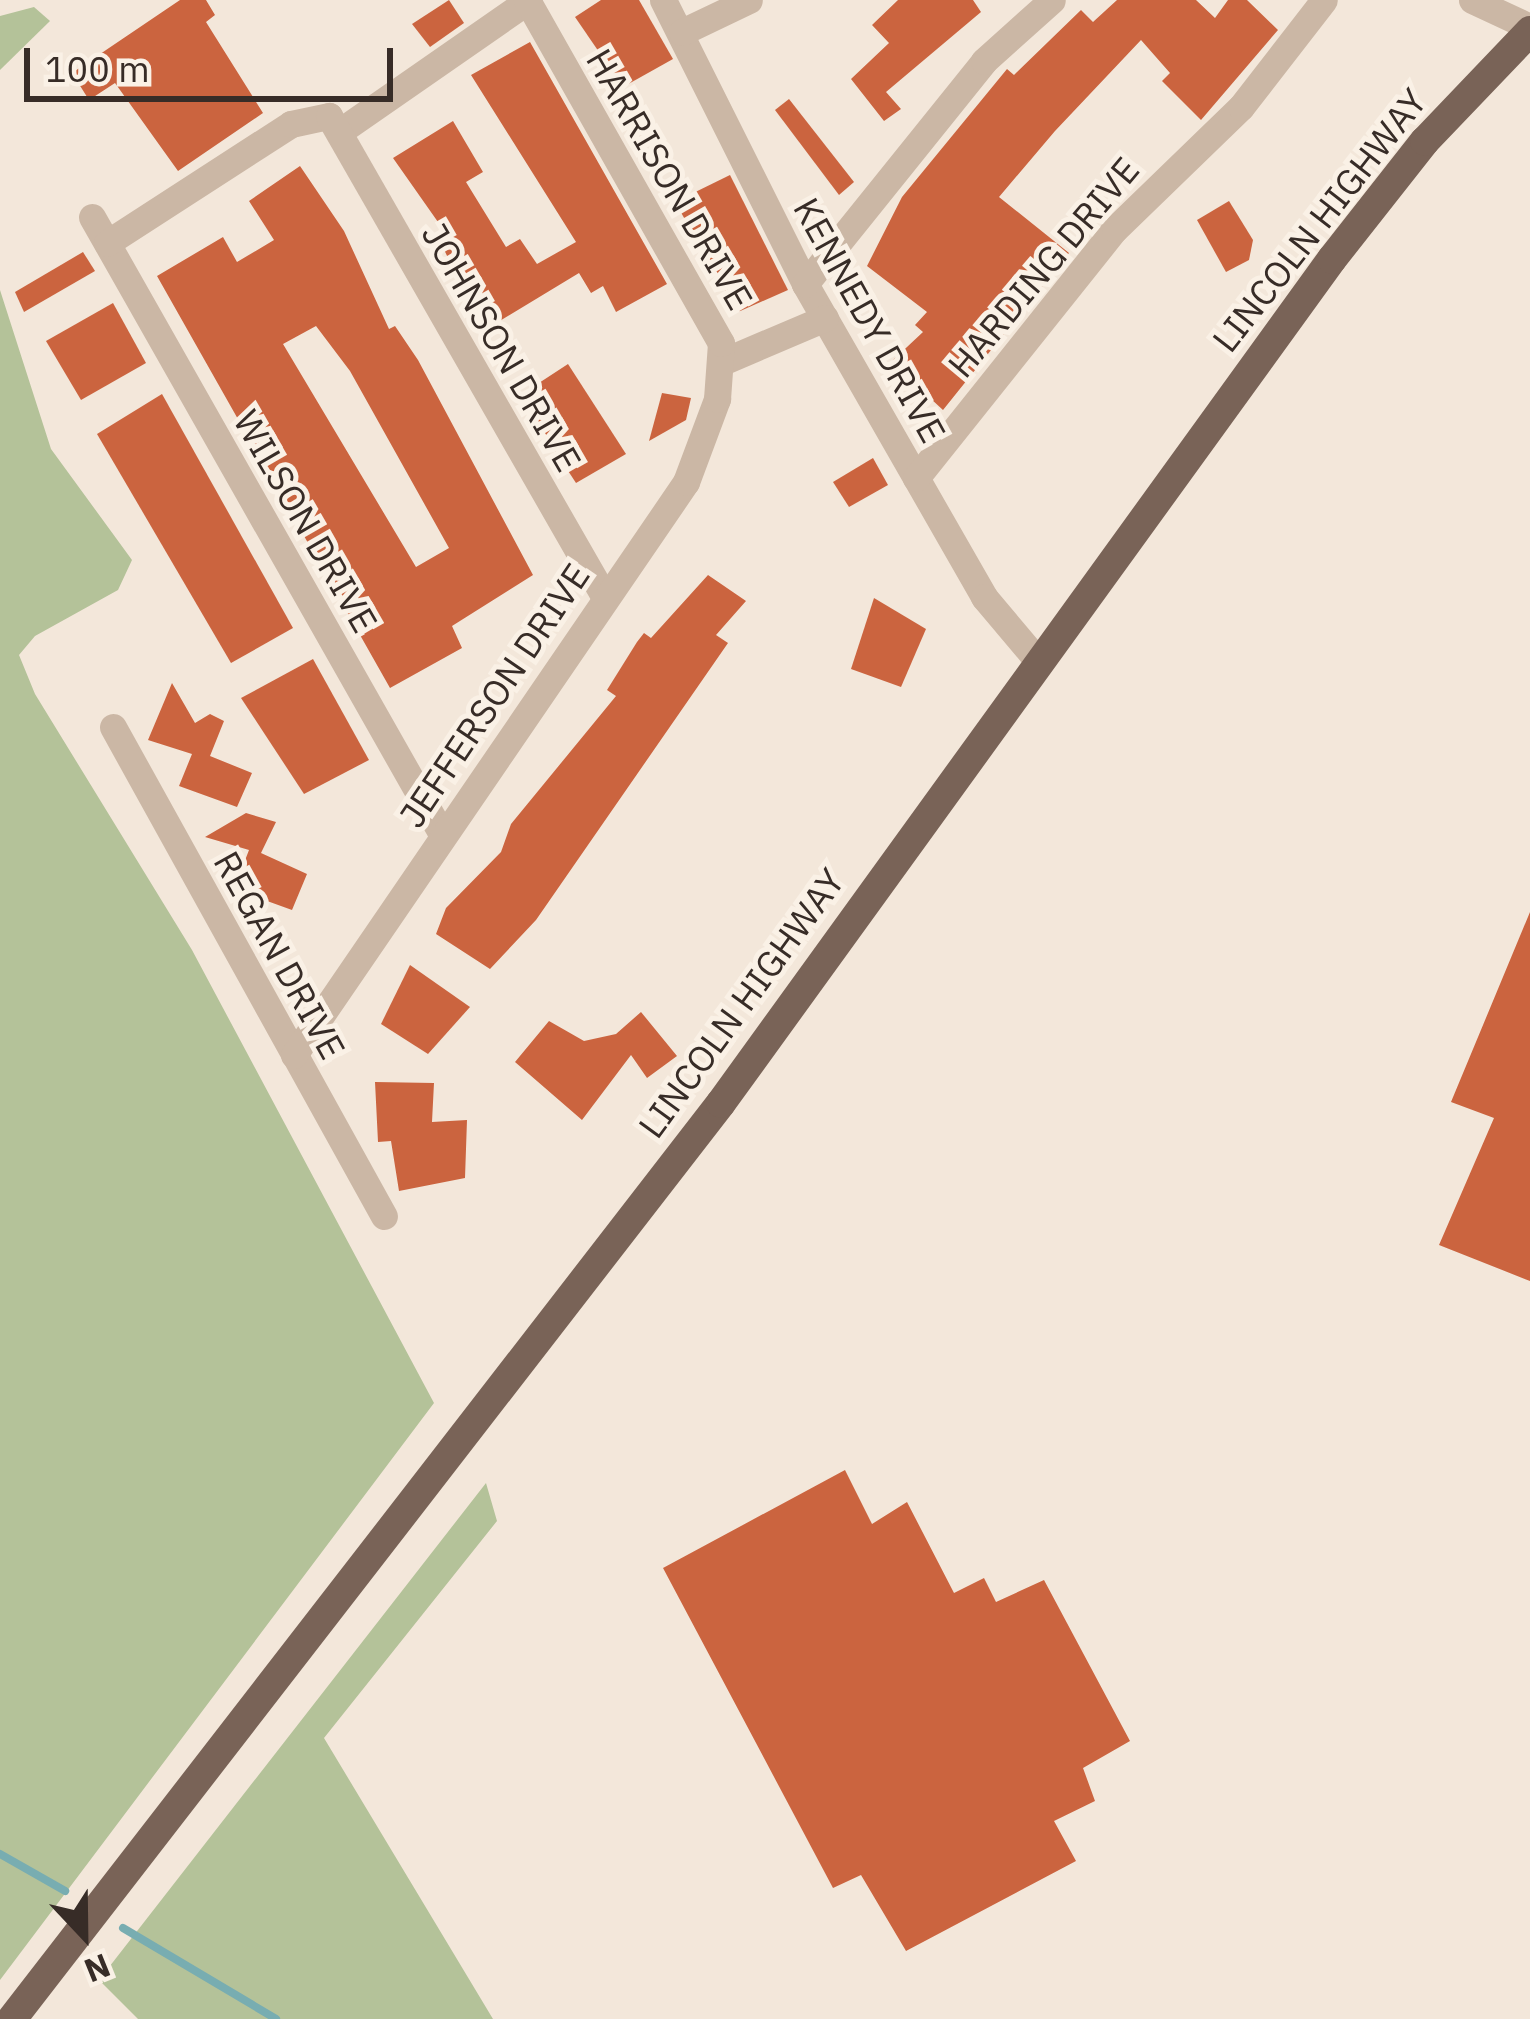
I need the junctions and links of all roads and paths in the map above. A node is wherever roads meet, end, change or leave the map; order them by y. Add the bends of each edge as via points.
1 (528, 0) edge
2 (663, 0) edge
3 (749, 0) edge
4 (1052, 0) edge
5 (1324, 0) edge
6 (1472, 0) edge
7 (1530, 29) edge
8 (682, 32) junction
9 (339, 132) junction
10 (92, 218) dead end
11 (107, 243) junction
12 (805, 284) junction
13 (825, 318) junction
14 (722, 362) junction
15 (916, 478) junction
16 (604, 596) junction
17 (1036, 660) junction
18 (113, 727) dead end
19 (442, 834) junction
20 (294, 1055) junction
21 (385, 1216) dead end
22 (12, 2019) edge

1 - 9 street
1 - 14 street, HARRISON DRIVE via 701,302
2 - 8 street, KENNEDY DRIVE
3 - 8 street
4 - 12 street via 984,61
5 - 15 street, HARDING DRIVE via 1241,107 1114,229
6 - 7 street
7 - 17 main road, LINCOLN HIGHWAY via 1378,199
8 - 12 street, KENNEDY DRIVE
9 - 11 street via 323,112 291,124
9 - 16 street, JOHNSON DRIVE
10 - 11 street, WILSON DRIVE
11 - 19 street, WILSON DRIVE
12 - 13 street, KENNEDY DRIVE
13 - 14 street, HARRISON DRIVE
13 - 15 street, KENNEDY DRIVE
14 - 16 street, JEFFERSON DRIVE via 708,431 686,482
15 - 17 street, KENNEDY DRIVE via 984,597
16 - 19 street, JEFFERSON DRIVE
17 - 22 main road, LINCOLN HIGHWAY via 721,1103
18 - 20 street, REGAN DRIVE
19 - 20 street, JEFFERSON DRIVE
20 - 21 street, REGAN DRIVE

